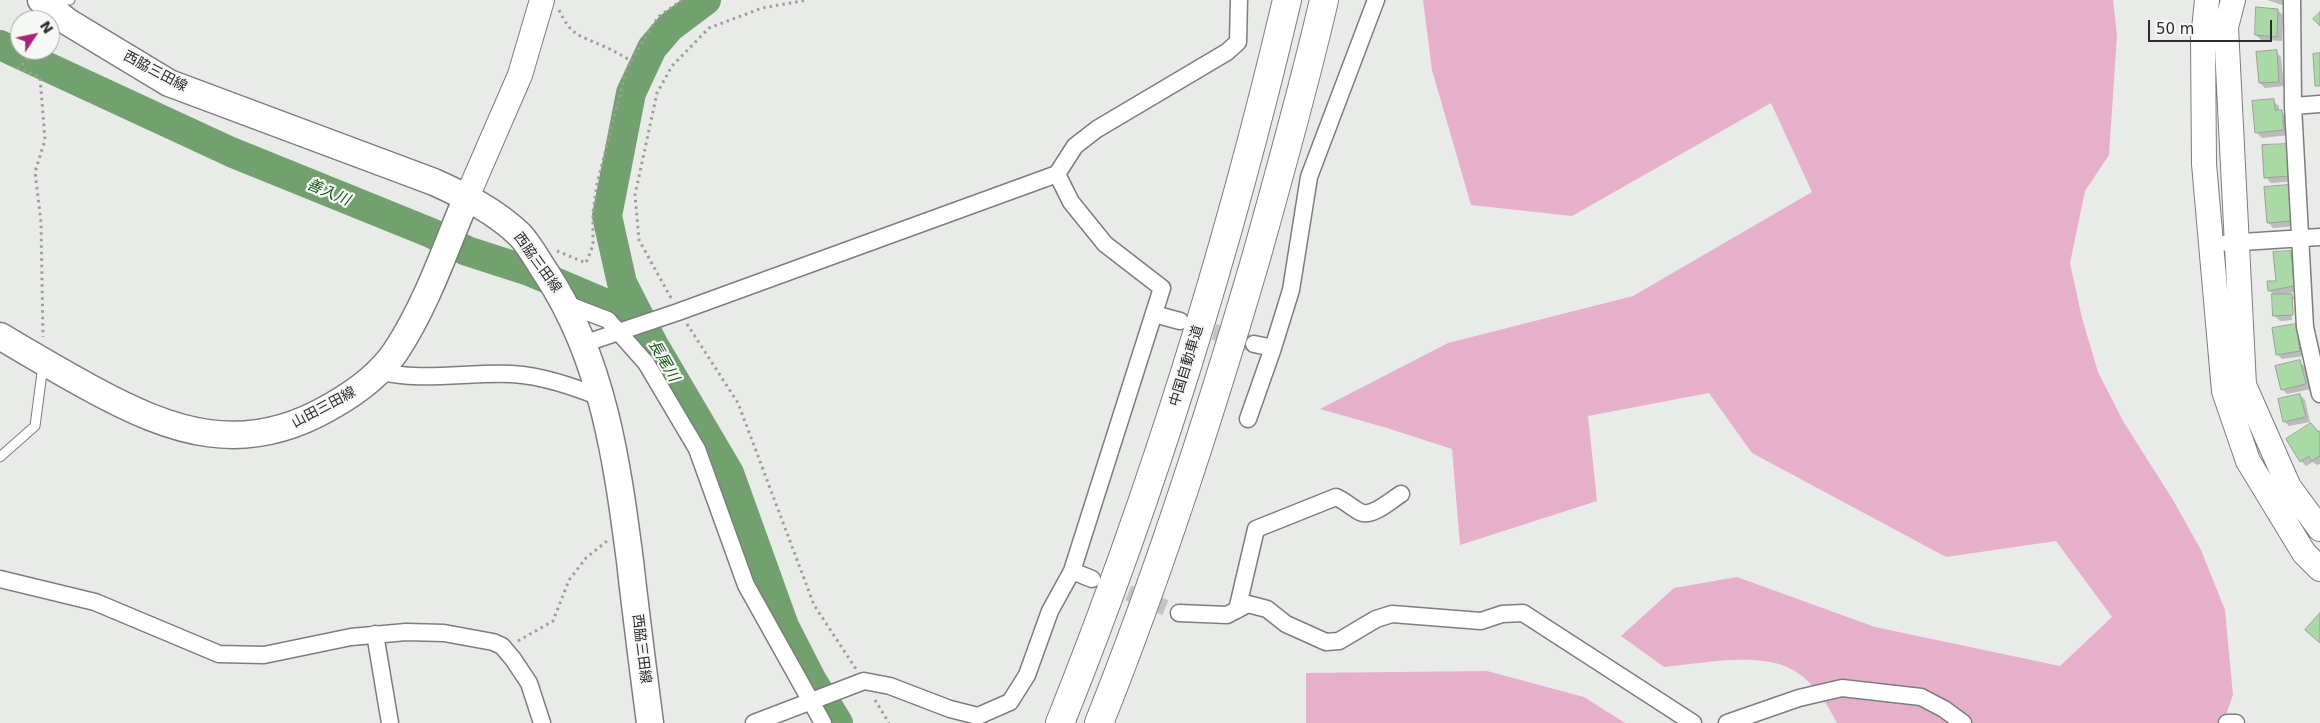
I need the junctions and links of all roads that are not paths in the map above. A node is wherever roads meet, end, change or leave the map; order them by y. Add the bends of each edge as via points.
1 (70, 0) edge
2 (1239, 0) edge
3 (1286, 0) edge
4 (1324, 0) edge
5 (1376, 0) edge
6 (2207, 0) edge
7 (2233, 0) edge
8 (2292, 0) edge
9 (42, 1) edge
10 (550, 4) edge
11 (2320, 104) edge
12 (2293, 106) junction
13 (1057, 174) junction
14 (467, 197) junction
15 (2320, 237) edge
16 (2300, 238) junction
17 (2235, 242) junction
18 (2211, 245) junction
19 (562, 299) junction
20 (1154, 314) junction
21 (1180, 321) tunnel mouth
22 (620, 333) junction
23 (0, 336) edge
24 (583, 344) junction
25 (1254, 344) tunnel mouth
26 (1273, 348) junction
27 (43, 362) junction
28 (378, 371) junction
29 (2320, 394) edge
30 (600, 397) junction
31 (1248, 418) dead end
32 (0, 457) edge
33 (1401, 494) dead end
34 (2320, 530) edge
35 (2320, 569) edge
36 (1072, 571) junction
37 (1092, 578) tunnel mouth
38 (0, 579) edge
39 (1237, 610) junction
40 (1179, 613) tunnel mouth
41 (374, 634) junction
42 (810, 700) junction
43 (390, 723) edge
44 (542, 723) edge
45 (650, 723) edge
46 (754, 723) edge
47 (823, 723) edge
48 (1060, 723) edge
49 (1099, 723) edge
50 (1693, 723) edge
51 (1727, 723) edge
52 (1962, 723) edge
53 (2227, 723) edge
54 (2236, 723) edge

1 - 9 lane
2 - 13 street via 1238,42 1227,52 1097,129 1075,146
3 - 48 highway, 中国自動車道 via 1192,353 1142,506
4 - 49 highway via 1285,155 1224,368 1176,519
5 - 26 street via 1308,177 1291,290
6 - 18 street via 2203,39 2204,164
7 - 17 street via 2226,27
8 - 12 street
9 - 14 main road, 西脇三田線 via 68,22 169,82
10 - 14 street
11 - 12 street
12 - 16 street
13 - 20 street via 1071,202 1104,244 1162,288
13 - 22 street
14 - 19 main road, 西脇三田線 via 496,215 527,244
14 - 28 main road, 山田三田線 via 424,302 395,353
15 - 16 street
16 - 17 street
16 - 29 street via 2305,326
17 - 18 street
17 - 34 street via 2244,385 2289,487
18 - 35 street via 2224,391 2248,461 2304,553
19 - 22 street via 608,320
19 - 24 main road, 西脇三田線
20 - 21 street
20 - 36 street
22 - 24 street
22 - 42 street via 646,363 697,449 746,585
23 - 27 main road, 山田三田線
24 - 30 main road, 西脇三田線
25 - 26 street
26 - 31 street
27 - 28 main road, 山田三田線 via 135,412 180,429 211,435 262,434 297,424 358,391
27 - 32 lane via 35,426
28 - 30 street via 400,377 511,374 548,378
30 - 45 main road, 西脇三田線 via 618,469
33 - 39 street via 1368,513 1361,513 1336,497 1256,530
36 - 37 street
36 - 42 street via 1050,611 1027,675 1010,702 978,716 890,686 864,681
38 - 41 street via 95,602 219,654 264,655
39 - 40 street via 1227,615
39 - 50 street via 1248,604 1267,609 1286,624 1326,642 1339,641 1376,619 1392,614 1481,621 1502,614 1523,613
41 - 43 street
41 - 44 street via 451,634 493,642 505,650 529,684
42 - 46 street
42 - 47 street
51 - 52 street via 1799,698 1842,688 1921,696
53 - 54 street

